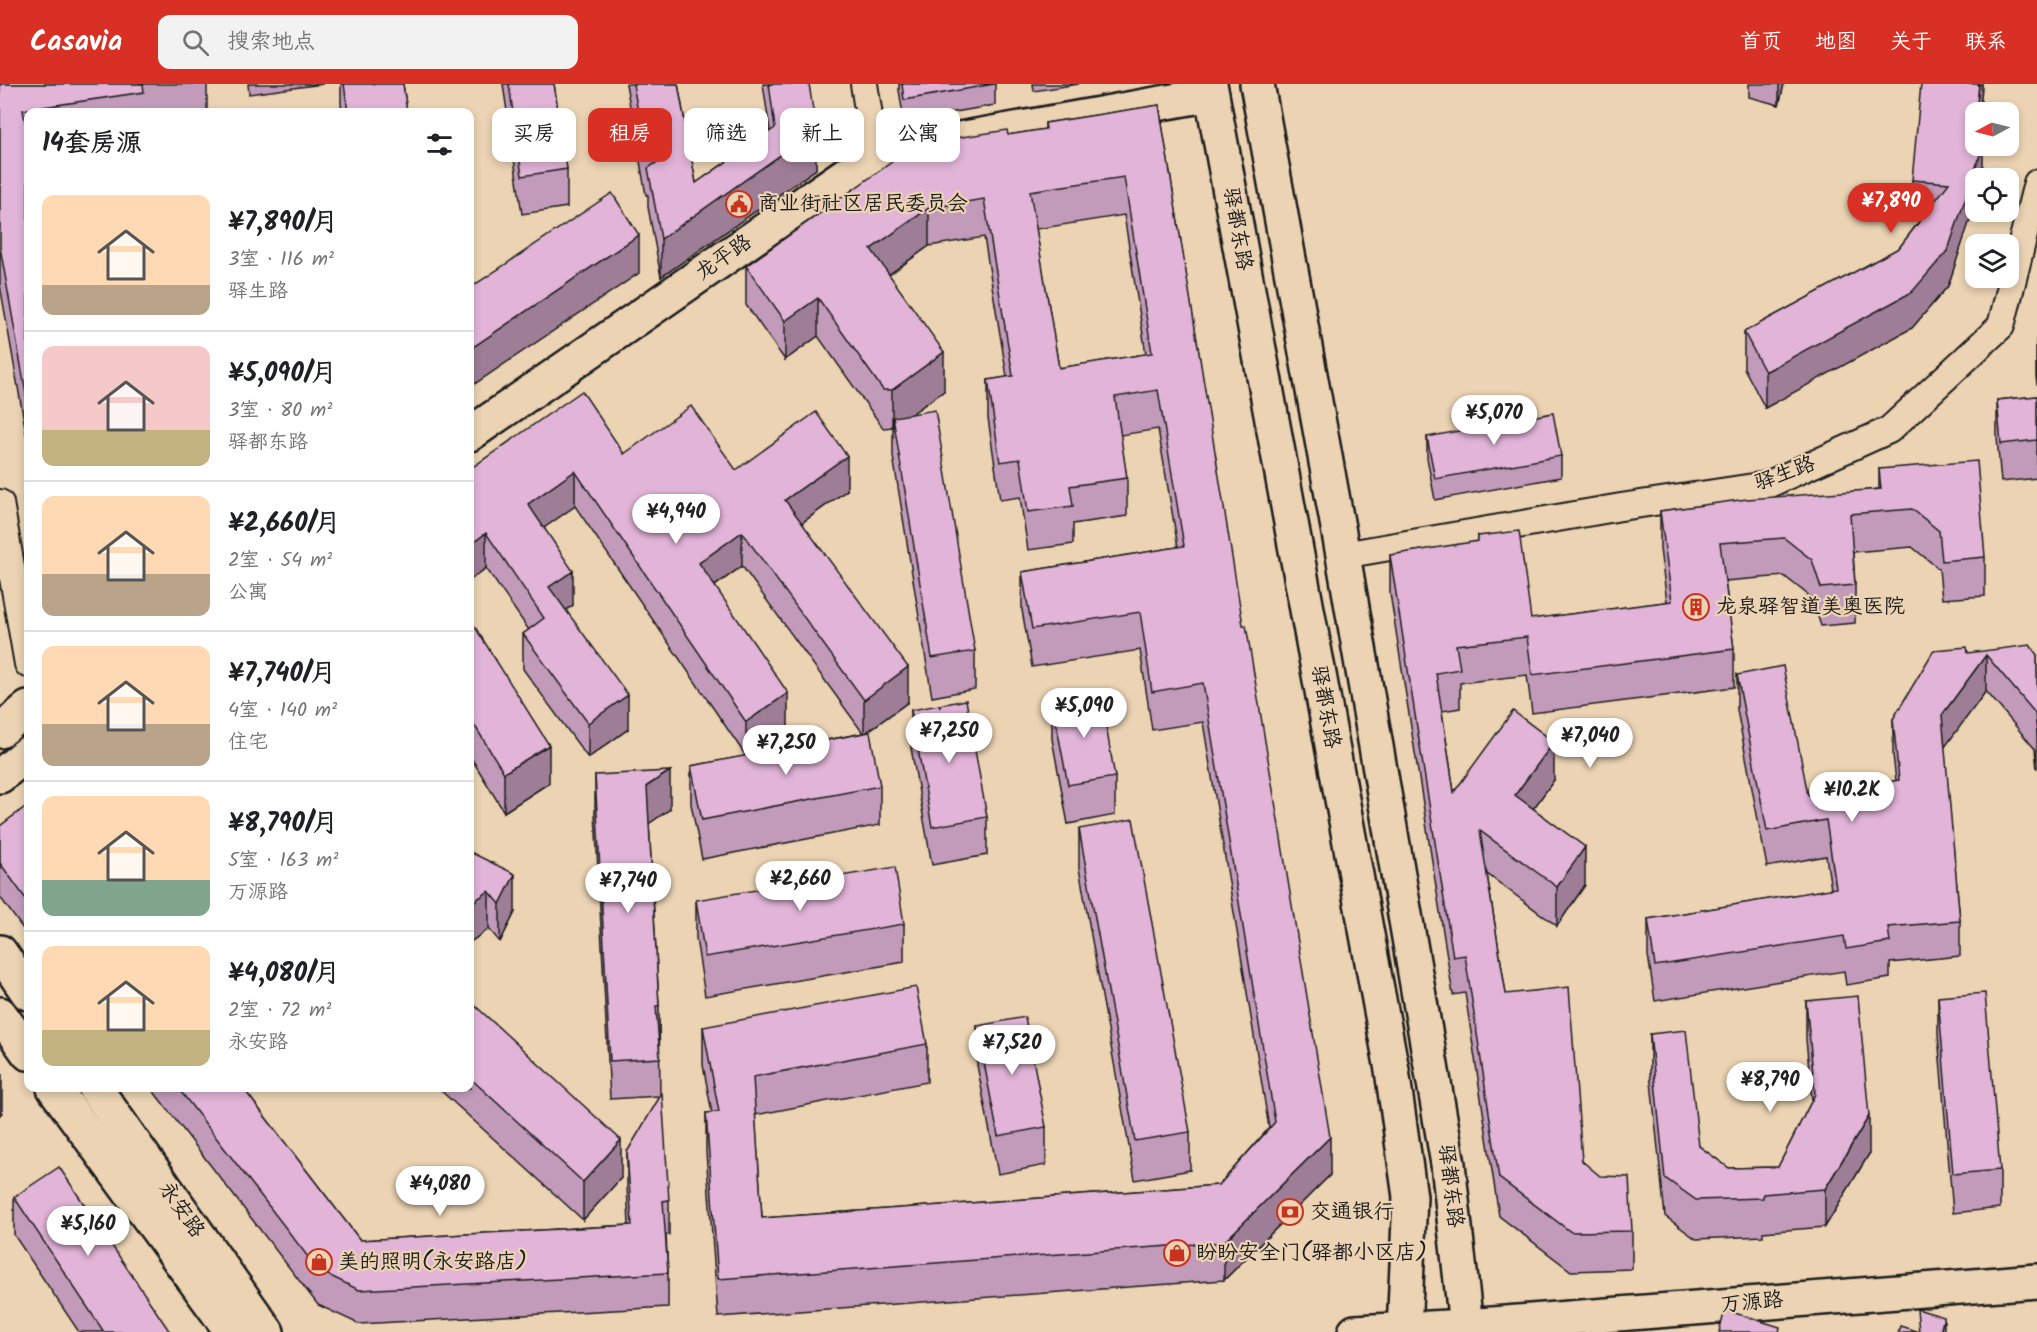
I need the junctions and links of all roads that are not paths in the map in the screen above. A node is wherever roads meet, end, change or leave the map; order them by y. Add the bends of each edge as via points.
1 (864, 84) edge
2 (1257, 84) edge
3 (1211, 89) edge
4 (875, 154) junction
5 (2037, 183) edge
6 (474, 431) edge
7 (0, 503) edge
8 (1343, 555) junction
9 (24, 641) edge
10 (24, 711) edge
11 (0, 731) edge
12 (24, 756) edge
13 (0, 776) edge
14 (0, 952) edge
15 (24, 987) edge
16 (0, 1014) edge
17 (24, 1047) edge
18 (57, 1092) edge
19 (98, 1092) edge
20 (2037, 1281) edge
21 (1466, 1329) edge
22 (1405, 1330) edge
23 (232, 1332) edge
24 (267, 1332) edge
25 (1355, 1332) edge

1 - 4 street
2 - 8 main road, 驿都东路
3 - 4 main road, 龙平路
3 - 22 main road, 驿都东路 via 1392,1070 1410,1197
4 - 6 main road, 龙平路
5 - 8 street, 驿生路 via 2001,327 1889,430 1767,485
7 - 9 street
8 - 21 main road, 驿都东路 via 1448,1164
10 - 11 main road
12 - 13 main road
14 - 15 main road
16 - 17 main road
18 - 23 main road
19 - 24 main road, 永安路
20 - 21 main road, 万源路
21 - 22 main road
22 - 25 main road

